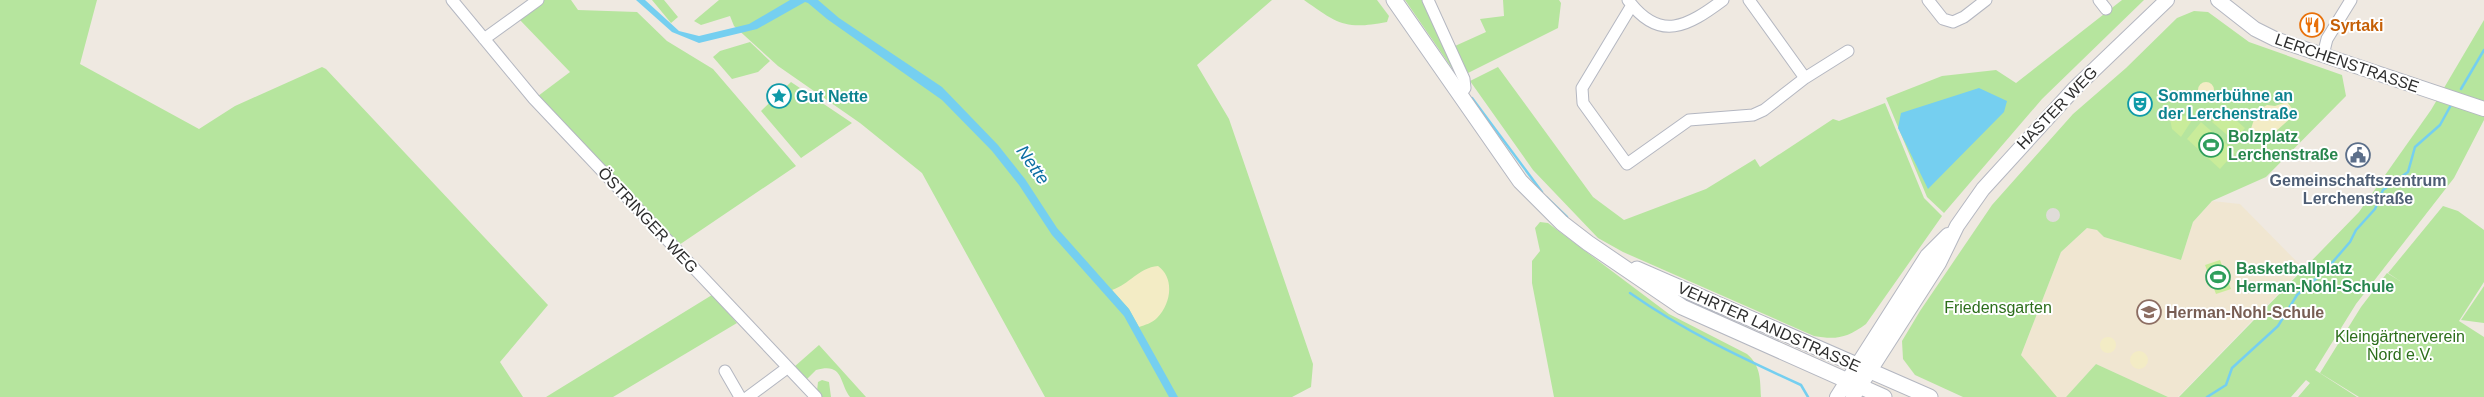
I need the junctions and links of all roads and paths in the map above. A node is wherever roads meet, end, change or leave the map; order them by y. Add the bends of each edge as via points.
1 (452, 0) edge
2 (538, 0) edge
3 (1394, 0) edge
4 (1723, 0) edge
5 (1749, 0) edge
6 (1928, 0) edge
7 (1986, 0) edge
8 (2166, 0) edge
9 (2218, 0) edge
10 (2351, 0) edge
11 (1630, 2) edge
12 (1430, 4) edge
13 (484, 39) junction
14 (1848, 51) dead end
15 (2323, 55) junction
16 (1805, 78) junction
17 (1460, 95) junction
18 (2484, 109) edge
19 (1608, 257) junction
20 (787, 368) junction
21 (1863, 368) junction
22 (725, 371) dead end
23 (1853, 388) edge
24 (747, 397) edge
25 (816, 397) edge
26 (1837, 397) edge
27 (1884, 397) edge
28 (1930, 397) edge

1 - 13 street, ÖSTRINGER WEG
2 - 13 street
3 - 17 main road, VEHRTER LANDSTRASSE
4 - 11 street via 1680,26 1665,27 1643,17
5 - 16 street
6 - 7 street via 1943,19 1953,22
8 - 21 street, HASTER WEG via 2014,153 1957,226 1927,256
9 - 15 street, LERCHENSTRASSE via 2255,29
10 - 15 street via 2327,40
11 - 16 street via 1582,88 1583,103 1627,164 1689,120 1753,115
12 - 17 street via 1464,79 1465,88
13 - 20 street, ÖSTRINGER WEG via 534,99
14 - 16 street
15 - 18 street, LERCHENSTRASSE
17 - 19 main road, VEHRTER LANDSTRASSE via 1520,181 1538,201
19 - 21 main road, VEHRTER LANDSTRASSE
19 - 23 main road, VEHRTER LANDSTRASSE via 1682,307
20 - 24 street
20 - 25 street, ÖSTRINGER WEG
21 - 23 street, HASTER WEG
21 - 28 main road, VEHRTER LANDSTRASSE
22 - 24 street
23 - 26 street, HASTER WEG
23 - 27 main road, VEHRTER LANDSTRASSE

